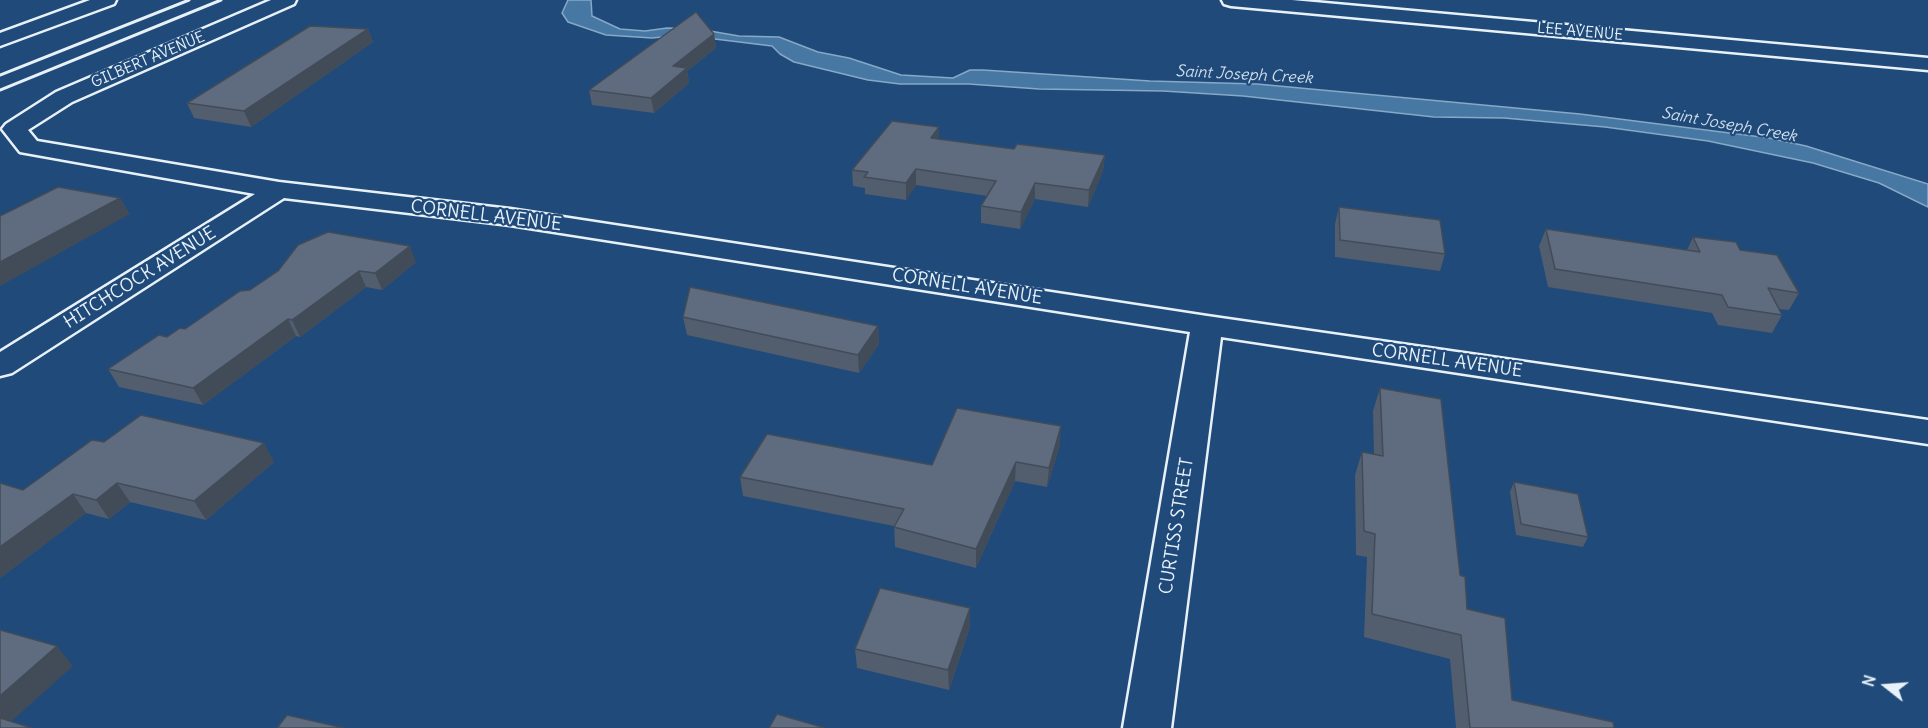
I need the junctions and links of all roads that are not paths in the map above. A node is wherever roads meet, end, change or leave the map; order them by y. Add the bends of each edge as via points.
1 (107, 0) edge
2 (286, 0) edge
3 (1231, 0) edge
4 (0, 40) edge
5 (1928, 64) edge
6 (14, 129) joint
7 (279, 190) junction
8 (1208, 325) junction
9 (0, 366) edge
10 (1928, 432) edge
11 (1147, 728) edge

1 - 4 street
2 - 6 street, GILBERT AVENUE via 64,97
3 - 5 street, LEE AVENUE
6 - 7 street, CORNELL AVENUE via 29,147
7 - 8 street, CORNELL AVENUE via 521,219
7 - 9 street, HITCHCOCK AVENUE
8 - 10 street, CORNELL AVENUE
8 - 11 street, CURTISS STREET

